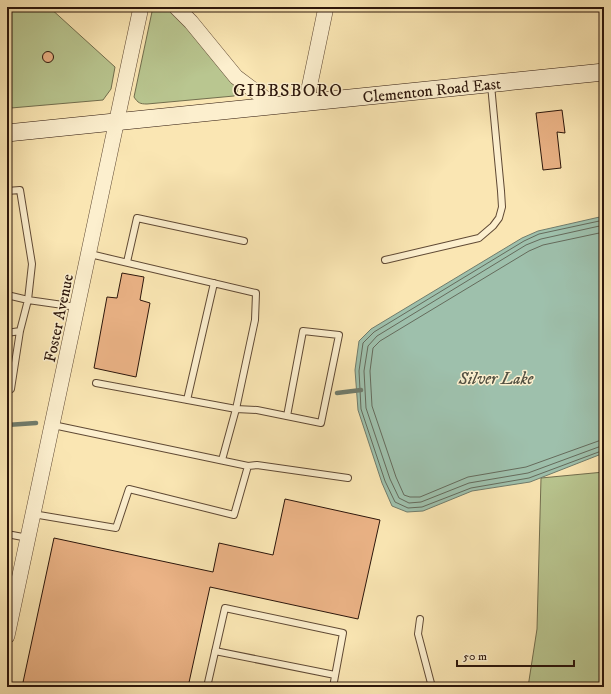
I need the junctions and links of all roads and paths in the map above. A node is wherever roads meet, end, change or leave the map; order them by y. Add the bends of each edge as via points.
1 (141, 7) edge
2 (176, 7) edge
3 (326, 7) edge
4 (604, 72) edge
5 (491, 85) junction
6 (306, 103) junction
7 (275, 106) junction
8 (117, 120) junction
9 (7, 133) edge
10 (7, 191) edge
11 (244, 241) dead end
12 (90, 254) junction
13 (385, 260) dead end
14 (127, 262) junction
15 (214, 283) junction
16 (7, 295) edge
17 (28, 300) junction
18 (78, 307) junction
19 (20, 331) junction
20 (7, 333) edge
21 (96, 383) dead end
22 (11, 390) dead end
23 (187, 400) junction
24 (236, 409) junction
25 (287, 416) junction
26 (53, 425) junction
27 (222, 460) junction
28 (248, 466) junction
29 (348, 478) dead end
30 (33, 514) junction
31 (7, 534) edge
32 (28, 538) junction
33 (420, 618) dead end
34 (7, 636) edge
35 (215, 651) junction
36 (335, 675) junction
37 (207, 687) edge
38 (333, 687) edge
39 (432, 687) edge

1 - 8 street, Foster Avenue
2 - 7 street via 236,77
3 - 6 street
4 - 5 main road, Clementon Road East
5 - 6 main road, Clementon Road East
5 - 13 lane via 502,207 499,218 479,238
6 - 7 main road, Clementon Road East
7 - 8 main road, Clementon Road East
8 - 9 main road, Clementon Road East
8 - 12 street, Foster Avenue
10 - 17 lane via 20,190 32,264
11 - 14 lane via 137,218
12 - 14 lane
12 - 18 street, Foster Avenue
14 - 15 lane
15 - 23 lane
15 - 24 lane via 256,292 255,320
16 - 17 lane
17 - 18 lane
17 - 19 lane
18 - 26 street, Foster Avenue
19 - 20 lane
19 - 22 lane
21 - 23 lane
23 - 24 lane
24 - 25 lane
24 - 27 lane
25 - 25 lane via 321,423 339,335 303,331
26 - 27 lane
26 - 30 street, Foster Avenue
27 - 28 lane
28 - 29 lane via 257,465
28 - 30 lane via 234,515 129,489 116,528
30 - 32 street, Foster Avenue
31 - 32 lane
32 - 34 street, Foster Avenue
33 - 39 lane via 418,634
35 - 36 lane
35 - 36 lane via 225,608 343,633
35 - 37 lane
36 - 38 lane

